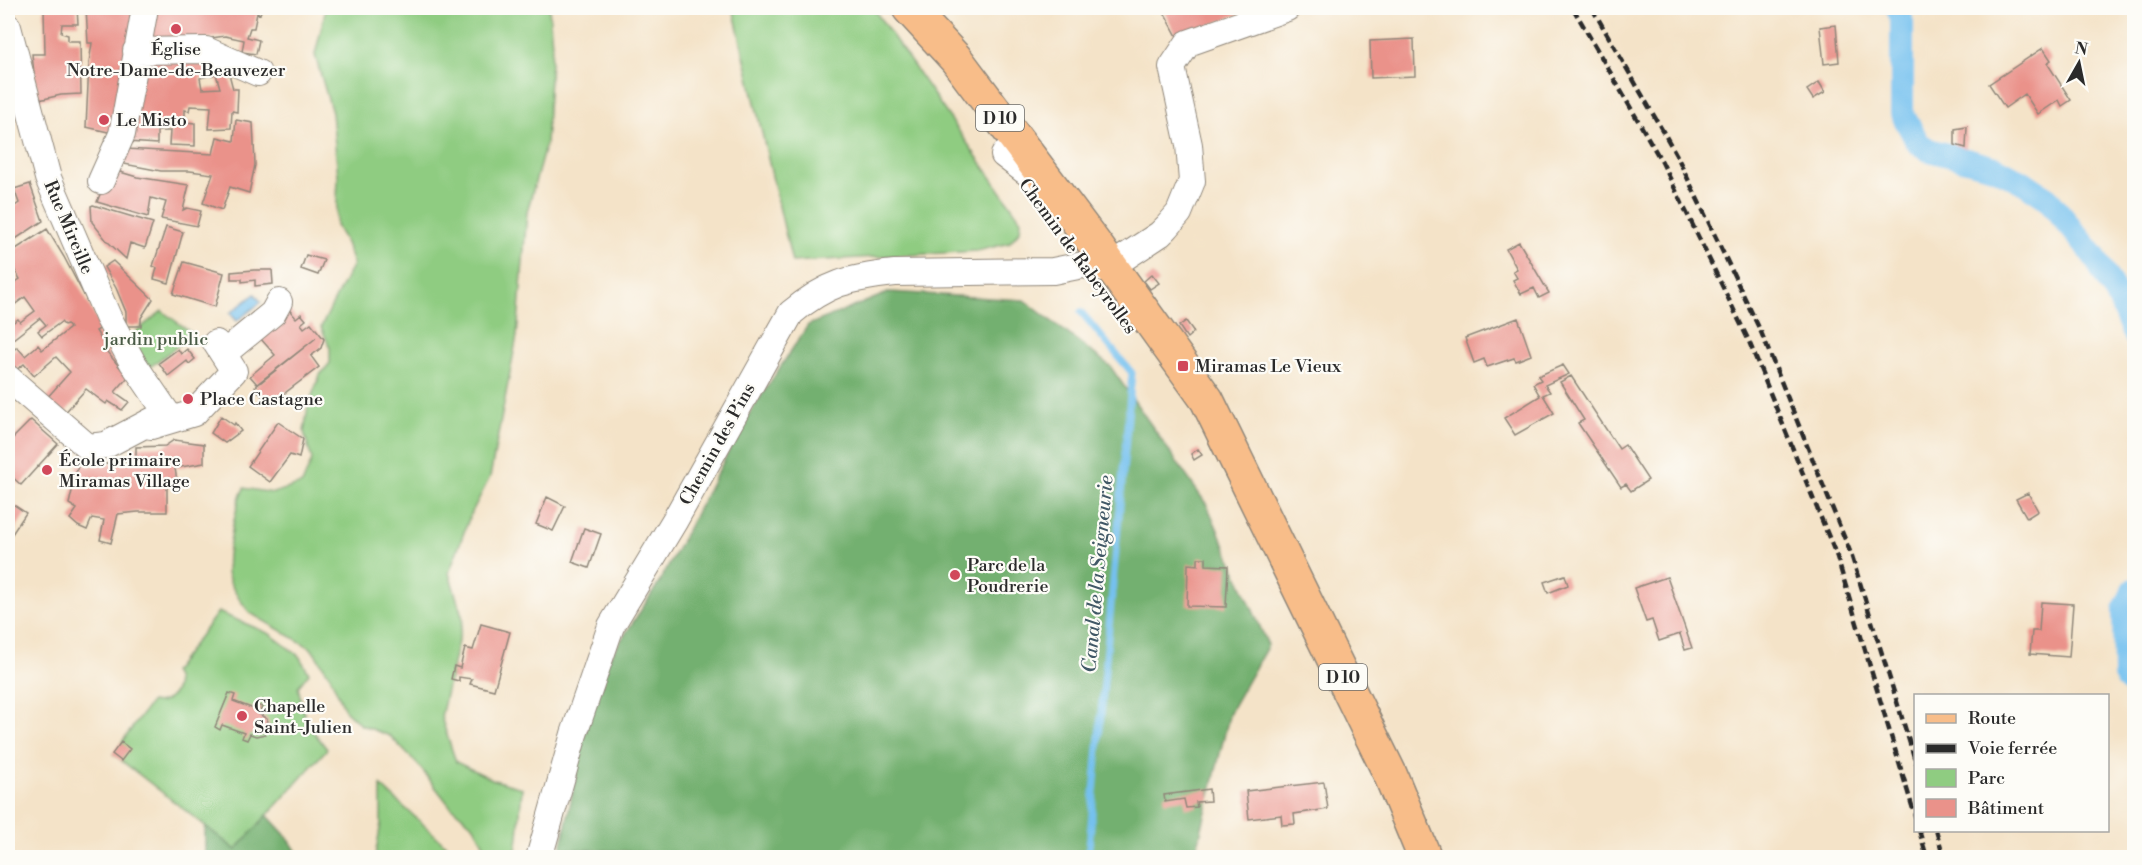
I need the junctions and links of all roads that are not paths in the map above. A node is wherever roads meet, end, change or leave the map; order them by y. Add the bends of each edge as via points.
1 (145, 8) edge
2 (907, 8) edge
3 (1287, 8) edge
4 (8, 27) edge
5 (136, 51) junction
6 (13, 71) edge
7 (258, 73) dead end
8 (101, 181) dead end
9 (1094, 271) junction
10 (279, 302) dead end
11 (8, 378) edge
12 (130, 433) junction
13 (1256, 500) junction
14 (539, 858) edge
15 (1425, 858) edge

1 - 5 street
2 - 9 main road, Chemin de Rabeyrolles / D 10 via 942,68
2 - 9 main road, Chemin de Rabeyrolles / D 10 via 956,59
3 - 9 street via 1188,43 1172,67 1189,145 1192,181 1179,213 1160,234 1122,259
4 - 6 street, Rue Mireille
5 - 7 street via 206,50
5 - 8 street via 122,134
6 - 12 street, Rue Mireille via 51,187 108,317 167,413
9 - 13 main road, Chemin de Rabeyrolles / D 10
9 - 13 main road, Chemin de Rabeyrolles / D 10 via 1207,400
9 - 14 street, Chemin des Pins via 895,273 861,277 812,296 791,313 611,626 574,734
10 - 12 street via 273,313 224,356 194,413
11 - 12 street via 88,447 106,445
13 - 15 main road, Chemin de Rabeyrolles / D 10 via 1390,774

